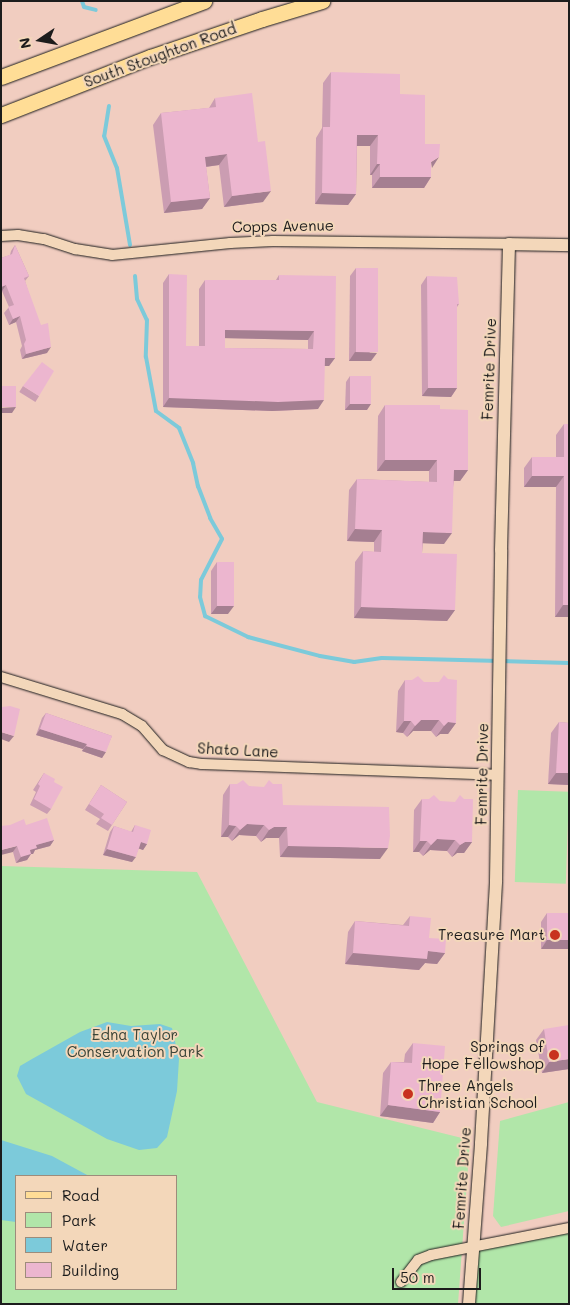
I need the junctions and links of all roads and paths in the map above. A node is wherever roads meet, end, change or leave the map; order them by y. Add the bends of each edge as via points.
1 (204, 1) edge
2 (322, 1) edge
3 (1, 77) edge
4 (1, 115) edge
5 (1, 236) edge
6 (509, 244) junction
7 (569, 245) edge
8 (1, 677) edge
9 (497, 775) junction
10 (569, 1228) edge
11 (474, 1247) junction
12 (401, 1282) dead end
13 (469, 1304) edge

1 - 3 main road
2 - 4 main road, South Stoughton Road via 157,55
5 - 6 street, Copps Avenue via 18,234 112,255 273,241
6 - 7 street, Copps Avenue
6 - 9 street, Femrite Drive
8 - 9 street, Shato Lane via 122,714 142,726 169,755 195,763
9 - 11 street, Femrite Drive via 496,881
10 - 11 street
11 - 12 street via 418,1260
11 - 13 street, Femrite Drive

